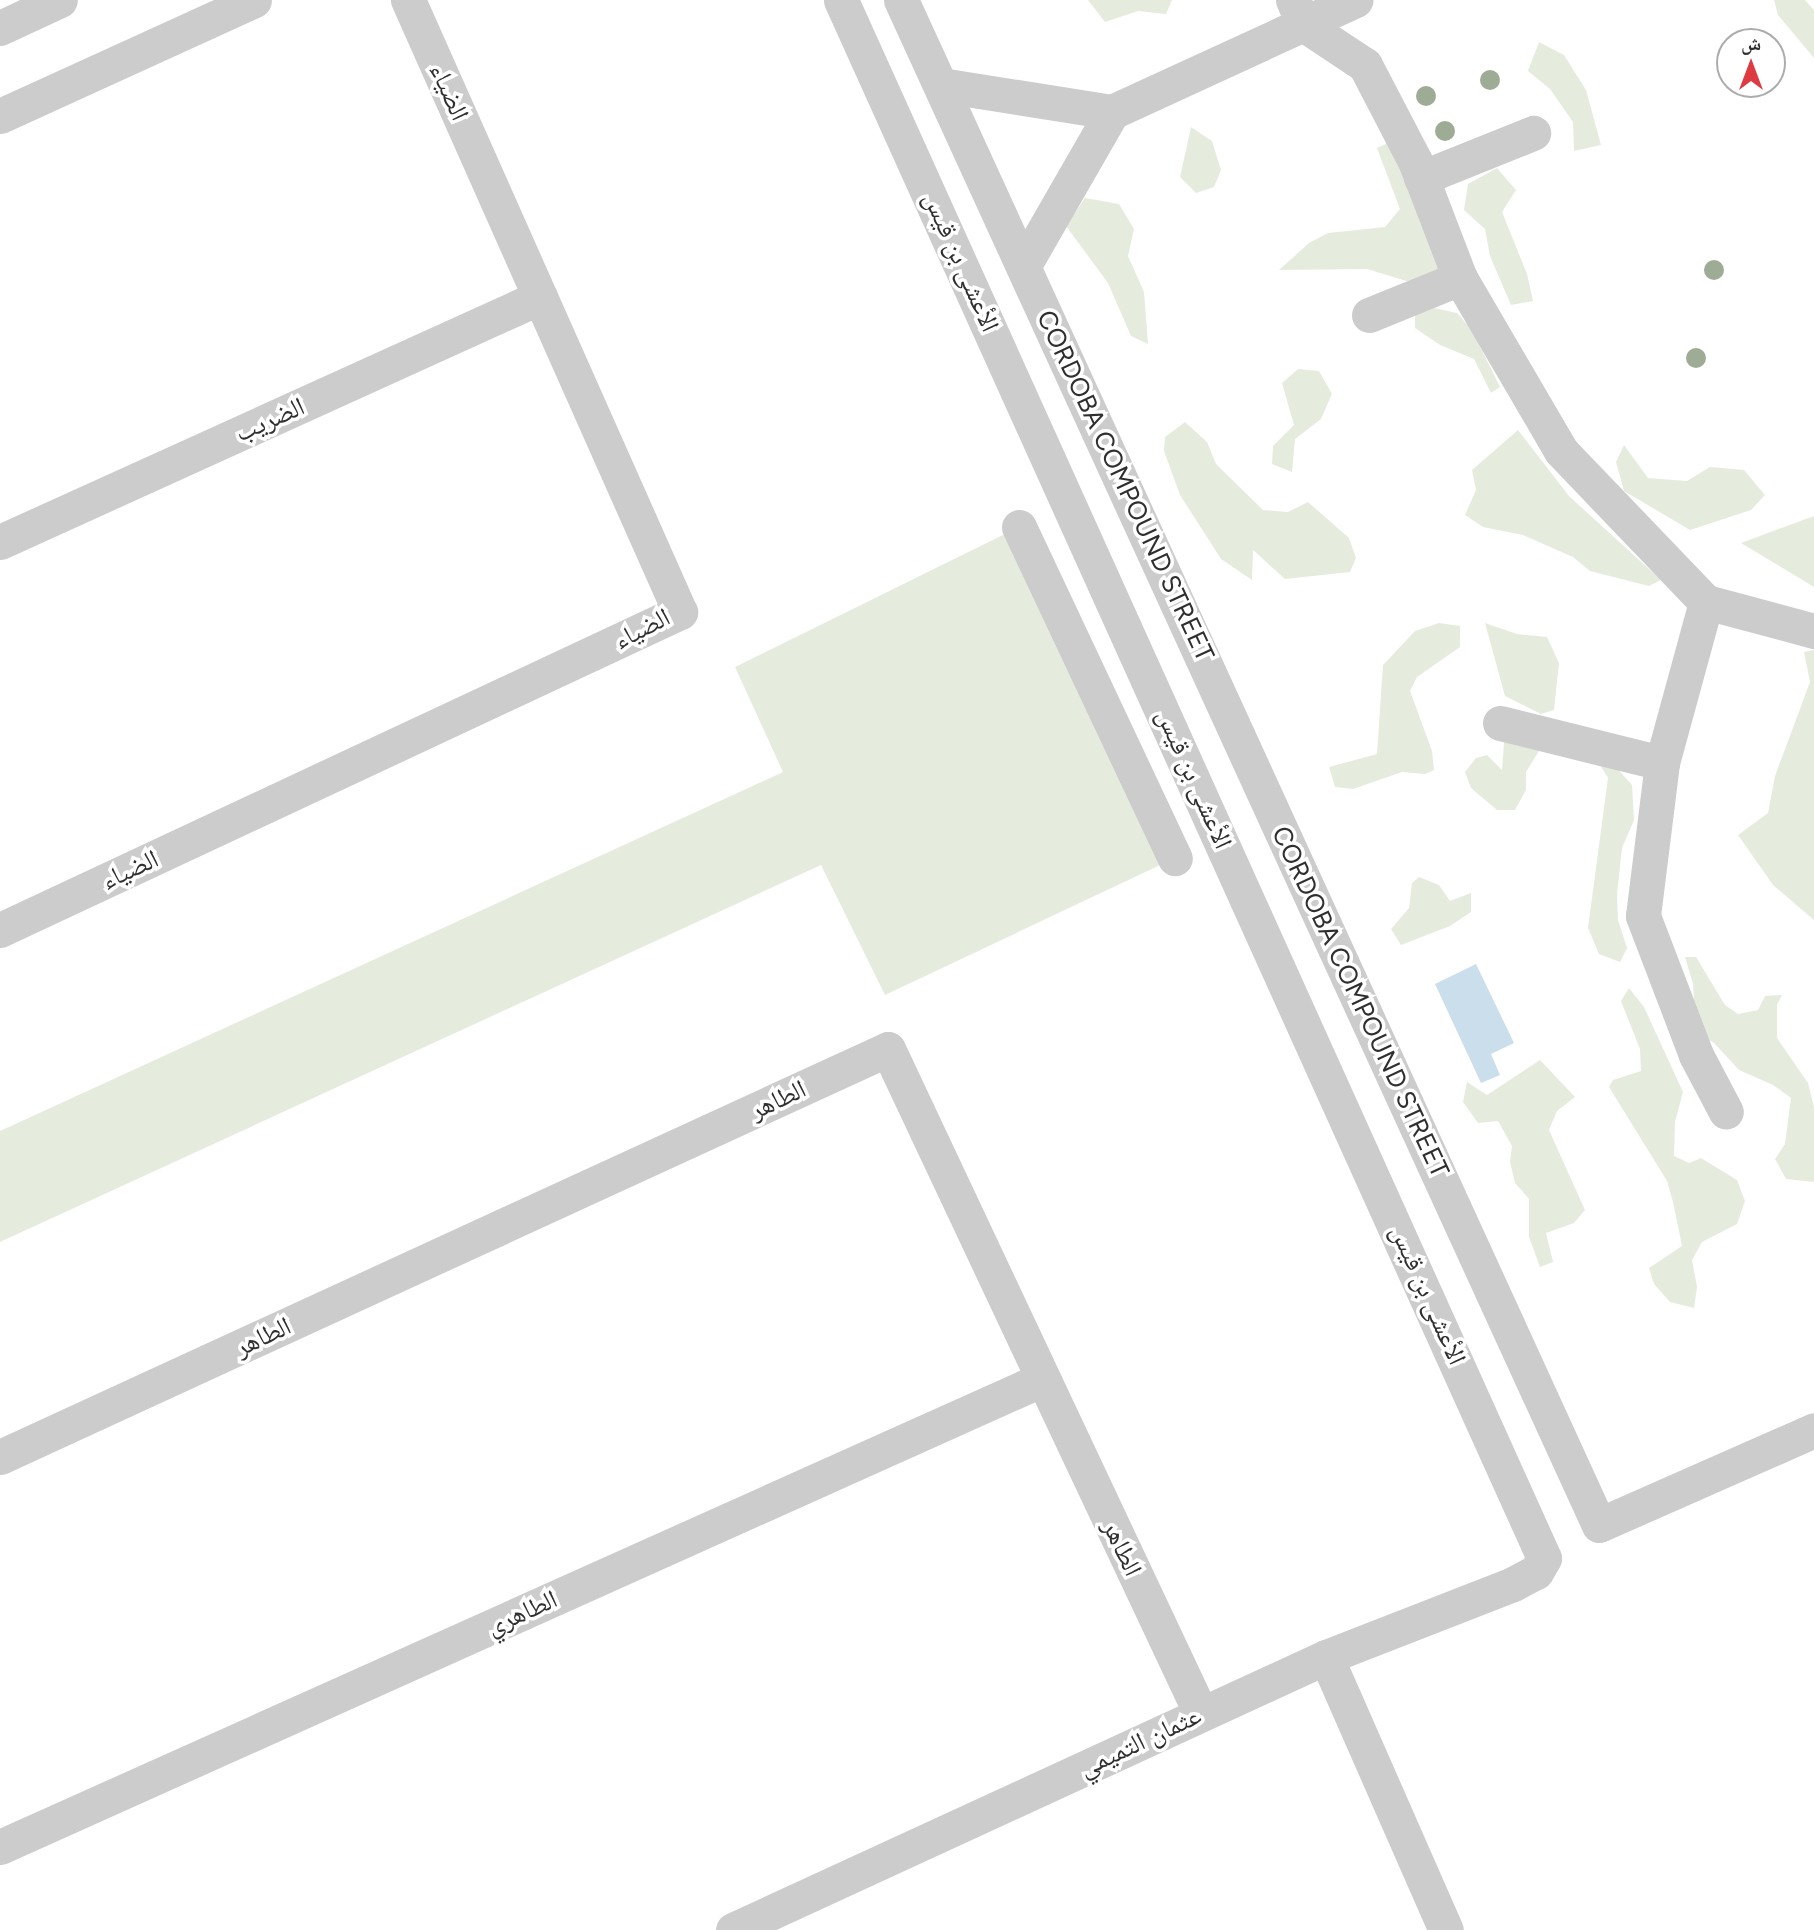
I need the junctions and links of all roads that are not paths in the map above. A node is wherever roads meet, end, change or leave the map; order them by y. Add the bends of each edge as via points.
1 (60, 0) edge
2 (254, 0) edge
3 (408, 0) edge
4 (841, 0) edge
5 (901, 0) edge
6 (1354, 0) edge
7 (1298, 12) edge
8 (9, 16) edge
9 (941, 85) junction
10 (1112, 112) junction
11 (0, 116) edge
12 (1533, 133) dead end
13 (1421, 178) junction
14 (1024, 265) junction
15 (1460, 278) junction
16 (540, 297) junction
17 (1369, 315) dead end
18 (1019, 527) dead end
19 (0, 542) edge
20 (1706, 601) junction
21 (1814, 631) edge
22 (1500, 723) dead end
23 (1662, 763) junction
24 (1175, 858) dead end
25 (0, 930) edge
26 (1726, 1112) dead end
27 (1043, 1379) junction
28 (1814, 1430) edge
29 (0, 1457) edge
30 (1544, 1558) joint
31 (1326, 1657) junction
32 (1201, 1714) junction
33 (0, 1847) edge
34 (733, 1930) edge
35 (1446, 1930) edge

1 - 8 street
2 - 11 street
3 - 16 street, الضياء
4 - 30 street, الأعشى بن قيس
5 - 9 street, CORDOBA COMPOUND STREET
6 - 7 street
7 - 10 street
7 - 13 street via 1365,65
9 - 10 street
9 - 14 street, CORDOBA COMPOUND STREET
10 - 14 street
12 - 13 street
13 - 15 street
14 - 28 street, CORDOBA COMPOUND STREET via 1599,1525
15 - 17 street
15 - 20 street via 1560,451
16 - 19 street, الضريب
16 - 25 street, الضياء via 680,612
18 - 24 street
20 - 21 street
20 - 23 street
22 - 23 street
23 - 26 street via 1643,916 1696,1055
27 - 29 street, الطاهر via 888,1049
27 - 32 street, الطاهر
27 - 33 street, الطاهري
30 - 31 street, عثمان التميمي via 1536,1572 1513,1584
31 - 32 street, عثمان التميمي
31 - 35 street
32 - 34 street, عثمان التميمي

